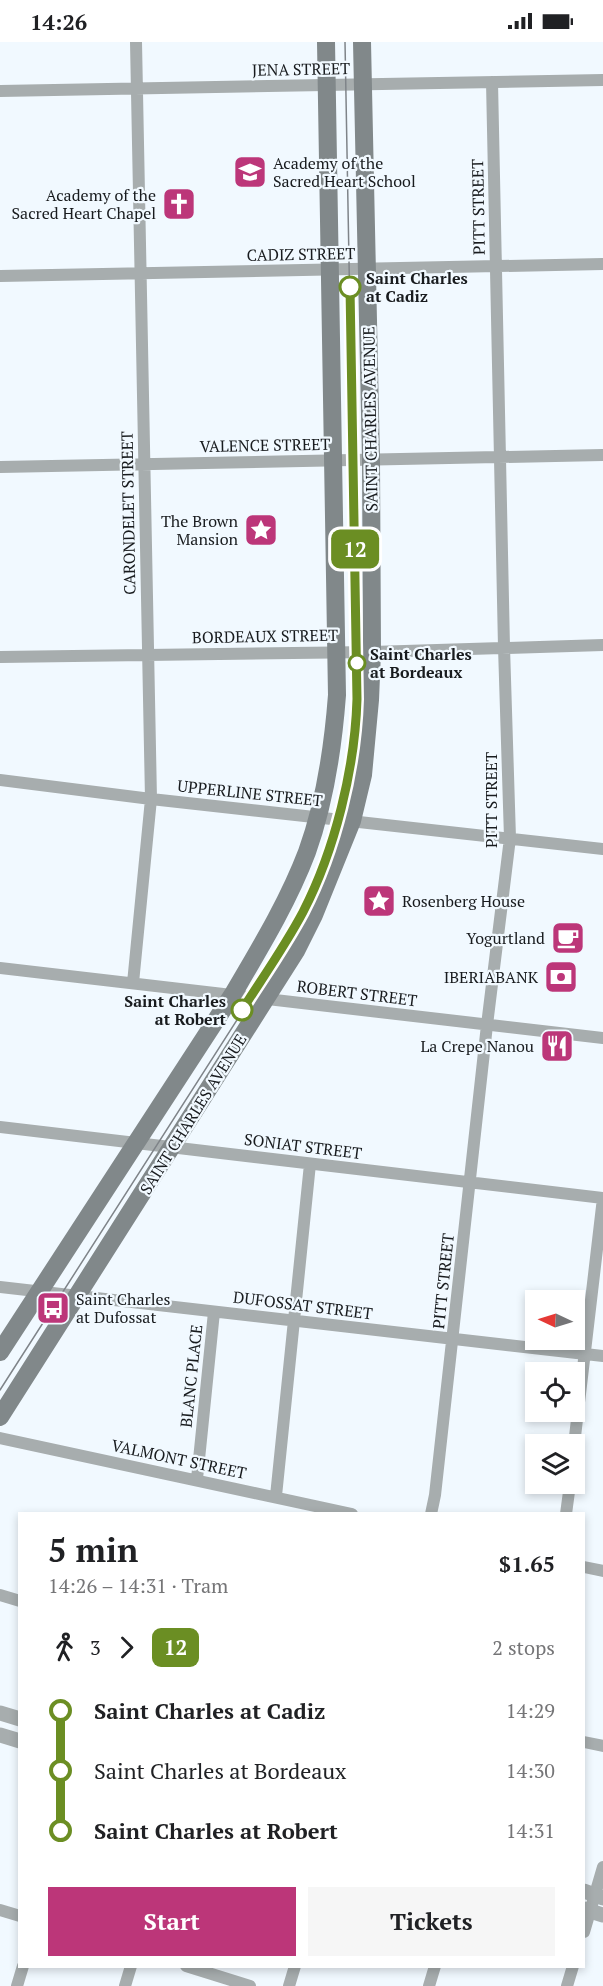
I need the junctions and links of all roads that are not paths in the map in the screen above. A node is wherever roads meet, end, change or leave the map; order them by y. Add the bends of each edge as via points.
1 (136, 42) edge
2 (326, 42) edge
3 (362, 42) edge
4 (603, 80) edge
5 (492, 82) junction
6 (363, 84) junction
7 (327, 85) junction
8 (137, 88) junction
9 (0, 91) edge
10 (603, 264) edge
11 (496, 267) junction
12 (367, 269) junction
13 (331, 270) junction
14 (141, 274) junction
15 (0, 276) edge
16 (603, 455) edge
17 (500, 457) junction
18 (334, 460) junction
19 (371, 460) junction
20 (144, 464) junction
21 (0, 467) edge
22 (603, 645) edge
23 (504, 647) junction
24 (337, 652) junction
25 (372, 652) junction
26 (147, 654) junction
27 (0, 657) edge
28 (0, 780) edge
29 (151, 799) junction
30 (317, 817) junction
31 (352, 820) junction
32 (510, 838) junction
33 (603, 849) edge
34 (0, 968) edge
35 (133, 983) junction
36 (233, 994) junction
37 (266, 998) junction
38 (487, 1025) junction
39 (603, 1038) edge
40 (0, 1127) edge
41 (137, 1143) junction
42 (171, 1148) junction
43 (310, 1164) junction
44 (470, 1182) junction
45 (603, 1198) edge
46 (0, 1287) edge
47 (40, 1292) junction
48 (78, 1295) junction
49 (214, 1311) junction
50 (295, 1321) junction
51 (453, 1339) junction
52 (0, 1352) edge
53 (586, 1354) junction
54 (603, 1356) edge
55 (0, 1417) edge
56 (575, 1434) edge
57 (0, 1438) edge
58 (197, 1479) junction
59 (569, 1494) edge
60 (276, 1496) junction
61 (344, 1512) edge
62 (431, 1512) edge
63 (566, 1512) edge
64 (585, 1567) edge
65 (603, 1571) edge
66 (0, 1595) edge
67 (18, 1600) edge
68 (0, 1713) edge
69 (18, 1718) edge
70 (0, 1735) edge
71 (18, 1740) edge
72 (585, 1742) edge
73 (603, 1746) edge
74 (603, 1867) edge
75 (594, 1895) edge
76 (0, 1910) edge
77 (592, 1912) edge
78 (18, 1915) edge
79 (585, 1930) edge
80 (22, 1968) edge
81 (130, 1968) edge
82 (192, 1968) edge
83 (294, 1968) edge
84 (434, 1968) edge
85 (572, 1968) edge
86 (17, 1986) edge
87 (125, 1986) edge
88 (250, 1986) edge
89 (289, 1986) edge
90 (429, 1986) edge
91 (567, 1986) edge

1 - 8 street, CARONDELET STREET
2 - 7 main road, SAINT CHARLES AVENUE
3 - 6 main road, SAINT CHARLES AVENUE
4 - 5 street, JENA STREET
5 - 6 street, JENA STREET
5 - 11 street, PITT STREET
6 - 7 street, JENA STREET
6 - 12 main road, SAINT CHARLES AVENUE
7 - 8 street, JENA STREET
7 - 13 main road, SAINT CHARLES AVENUE
8 - 9 street, JENA STREET
8 - 14 street, CARONDELET STREET
10 - 11 street, CADIZ STREET
11 - 12 street, CADIZ STREET
11 - 17 street, PITT STREET
12 - 13 street, CADIZ STREET
12 - 19 main road, SAINT CHARLES AVENUE
13 - 14 street, CADIZ STREET
13 - 18 main road, SAINT CHARLES AVENUE
14 - 15 street, CADIZ STREET
14 - 20 street, CARONDELET STREET
16 - 17 street, VALENCE STREET
17 - 19 street, VALENCE STREET
17 - 23 street, PITT STREET
18 - 19 street, VALENCE STREET
18 - 20 street, VALENCE STREET
18 - 24 main road, SAINT CHARLES AVENUE
19 - 25 main road, SAINT CHARLES AVENUE
20 - 21 street, VALENCE STREET
20 - 26 street, CARONDELET STREET
22 - 23 street, BORDEAUX STREET
23 - 25 street, BORDEAUX STREET
23 - 32 street, PITT STREET
24 - 25 street, BORDEAUX STREET
24 - 26 street, BORDEAUX STREET
24 - 30 main road, SAINT CHARLES AVENUE via 334,736
25 - 31 main road, SAINT CHARLES AVENUE via 363,775
26 - 27 street, BORDEAUX STREET
26 - 29 street, CARONDELET STREET
28 - 29 street, UPPERLINE STREET
29 - 30 street, UPPERLINE STREET
29 - 35 street, CARONDELET STREET
30 - 31 street, UPPERLINE STREET
30 - 36 main road, SAINT CHARLES AVENUE via 289,893
31 - 32 street, UPPERLINE STREET
31 - 37 main road, SAINT CHARLES AVENUE via 314,915
32 - 33 street, UPPERLINE STREET
32 - 38 street, PITT STREET
34 - 35 street, ROBERT STREET
35 - 36 street, ROBERT STREET
36 - 37 street, ROBERT STREET
36 - 41 main road, SAINT CHARLES AVENUE
37 - 38 street, ROBERT STREET
37 - 42 main road, SAINT CHARLES AVENUE
38 - 39 street, ROBERT STREET
38 - 44 street, PITT STREET
40 - 41 street, SONIAT STREET
41 - 42 street, SONIAT STREET
41 - 47 main road, SAINT CHARLES AVENUE
42 - 43 street, SONIAT STREET
42 - 48 main road, SAINT CHARLES AVENUE
43 - 44 street, SONIAT STREET
43 - 50 street
44 - 45 street, SONIAT STREET
44 - 51 street, PITT STREET
45 - 53 street
46 - 47 street, DUFOSSAT STREET
47 - 48 street, DUFOSSAT STREET
47 - 52 main road, SAINT CHARLES AVENUE
48 - 49 street, DUFOSSAT STREET
48 - 55 main road, SAINT CHARLES AVENUE
49 - 50 street, DUFOSSAT STREET
49 - 58 street, BLANC PLACE
50 - 51 street, DUFOSSAT STREET
50 - 60 street
51 - 53 street, DUFOSSAT STREET
51 - 62 street, PITT STREET
53 - 54 street, DUFOSSAT STREET
53 - 56 street
57 - 58 street, VALMONT STREET
58 - 60 street, VALMONT STREET
59 - 63 street
60 - 61 street, VALMONT STREET
64 - 65 street
66 - 67 street
68 - 69 street
70 - 71 street
72 - 73 street
74 - 75 street
75 - 77 street
76 - 78 street
77 - 79 street
80 - 86 street
81 - 87 street
82 - 88 street
83 - 89 street
84 - 90 street
85 - 91 street

